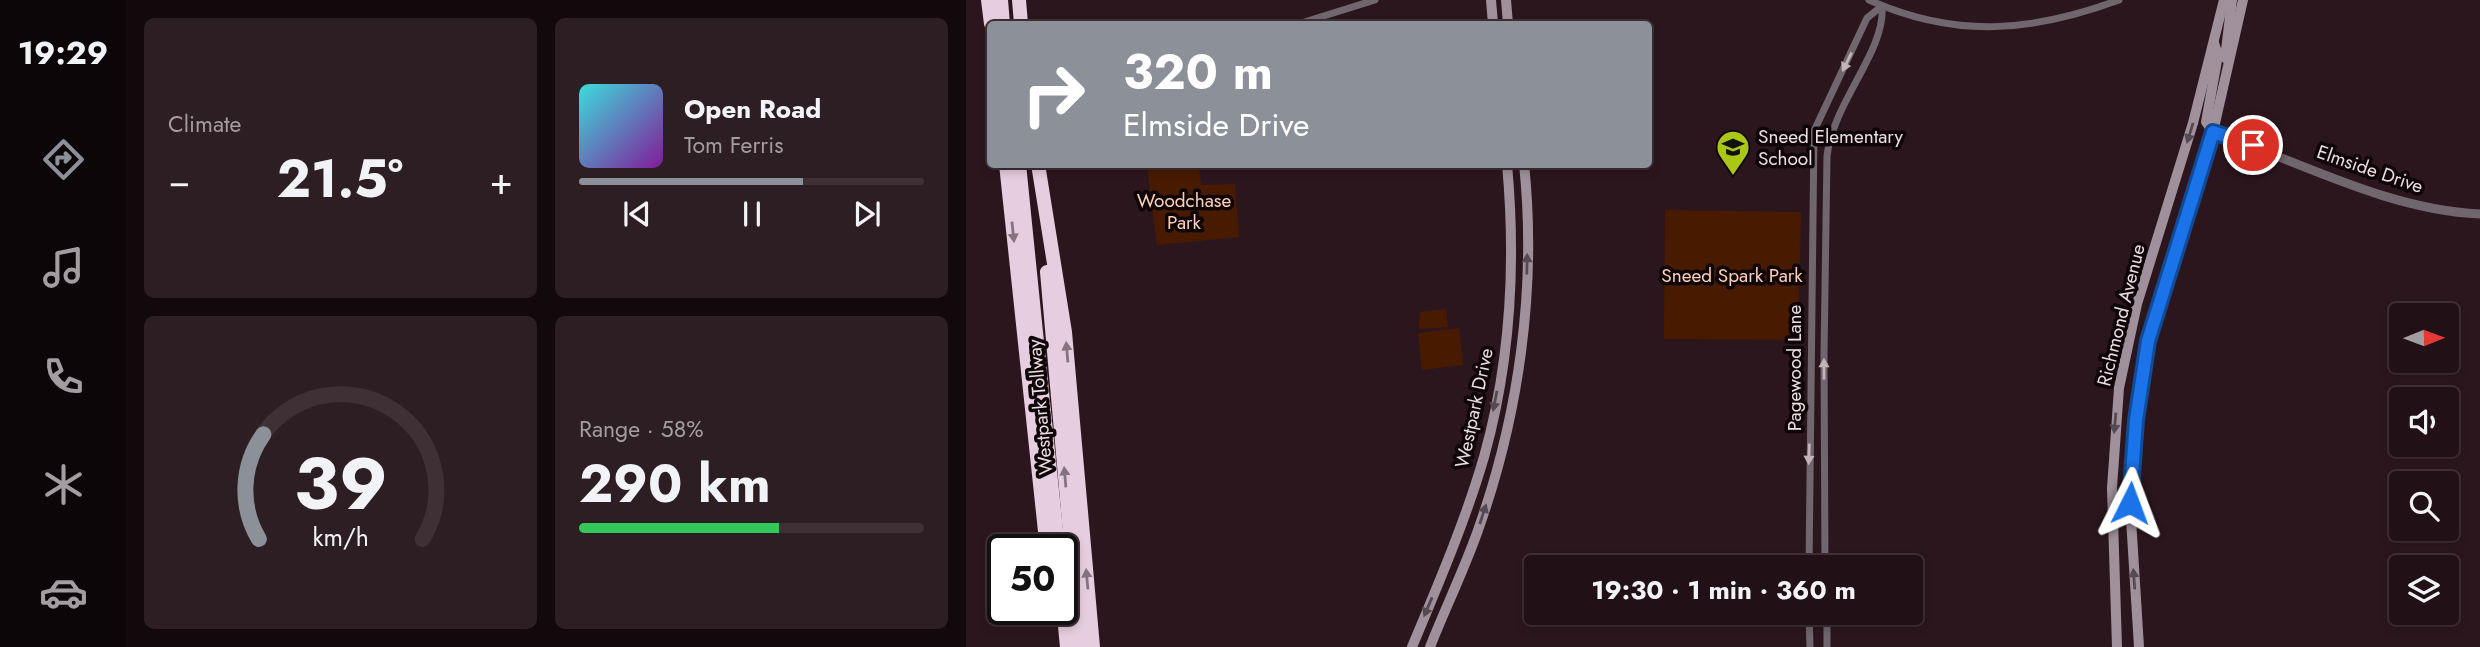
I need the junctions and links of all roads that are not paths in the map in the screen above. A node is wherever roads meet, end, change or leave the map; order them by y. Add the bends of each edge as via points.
1 (988, 0) edge
2 (1001, 0) edge
3 (1019, 0) edge
4 (1375, 0) edge
5 (1491, 0) edge
6 (1506, 0) edge
7 (1869, 0) edge
8 (2119, 0) edge
9 (2224, 0) edge
10 (2232, 0) edge
11 (2243, 0) edge
12 (1882, 6) junction
13 (991, 21) edge
14 (1003, 21) edge
15 (1021, 21) edge
16 (1308, 21) edge
17 (1493, 21) edge
18 (1508, 21) edge
19 (2214, 43) junction
20 (2228, 67) junction
21 (2213, 132) junction
22 (1006, 168) edge
23 (1019, 168) edge
24 (1038, 168) edge
25 (1039, 168) edge
26 (1507, 168) edge
27 (1524, 168) edge
28 (2480, 214) edge
29 (2152, 256) junction
30 (2172, 259) junction
31 (1484, 456) junction
32 (1500, 459) junction
33 (1046, 534) edge
34 (1063, 534) edge
35 (1064, 534) edge
36 (2112, 544) junction
37 (2132, 550) junction
38 (1809, 555) edge
39 (1825, 555) edge
40 (1443, 572) junction
41 (1458, 578) junction
42 (1056, 625) edge
43 (1065, 625) edge
44 (1077, 625) edge
45 (1809, 625) edge
46 (1827, 625) edge
47 (1058, 647) edge
48 (1067, 647) edge
49 (1080, 647) edge
50 (1093, 647) edge
51 (1412, 647) edge
52 (1430, 647) edge
53 (1810, 647) edge
54 (1828, 647) edge
55 (2117, 647) edge
56 (2139, 647) edge

1 - 13 highway
2 - 14 highway
3 - 15 highway
4 - 16 street
5 - 17 main road
6 - 18 main road
7 - 12 street
8 - 12 street via 2049,22 1999,28 1943,23
9 - 19 main road, Richmond Avenue
10 - 20 main road via 2225,42
11 - 20 main road, Richmond Avenue
12 -> 38 street, Pagewood Lane via 1867,18 1814,131
39 -> 12 street, Pagewood Lane via 1828,148 1848,92 1883,26
19 - 21 main road via 2218,55 2206,122
19 -> 29 main road, Richmond Avenue
20 - 21 main road, Richmond Avenue
21 - 28 street, Elmside Drive via 2401,200
21 - 30 main road, Richmond Avenue
22 -> 33 highway
23 - 34 highway, Westpark Tollway
35 -> 24 highway, Westpark Tollway
50 -> 25 highway via 1065,332
26 -> 31 main road, Westpark Drive via 1512,263 1508,334
32 -> 27 main road, Westpark Drive via 1524,332 1528,224
29 - 30 main road
29 -> 36 main road, Richmond Avenue via 2119,388
30 - 37 main road, Richmond Avenue via 2140,384
31 - 32 main road
31 - 40 main road, Westpark Drive
41 -> 32 main road, Westpark Drive
36 - 37 main road
36 - 55 main road, Richmond Avenue
56 -> 37 main road, Richmond Avenue
40 - 41 main road
40 -> 51 main road, Westpark Drive
41 - 52 main road, Westpark Drive
42 - 47 highway
43 - 48 highway
44 - 49 highway, Westpark Tollway
45 - 53 street
46 - 54 street

